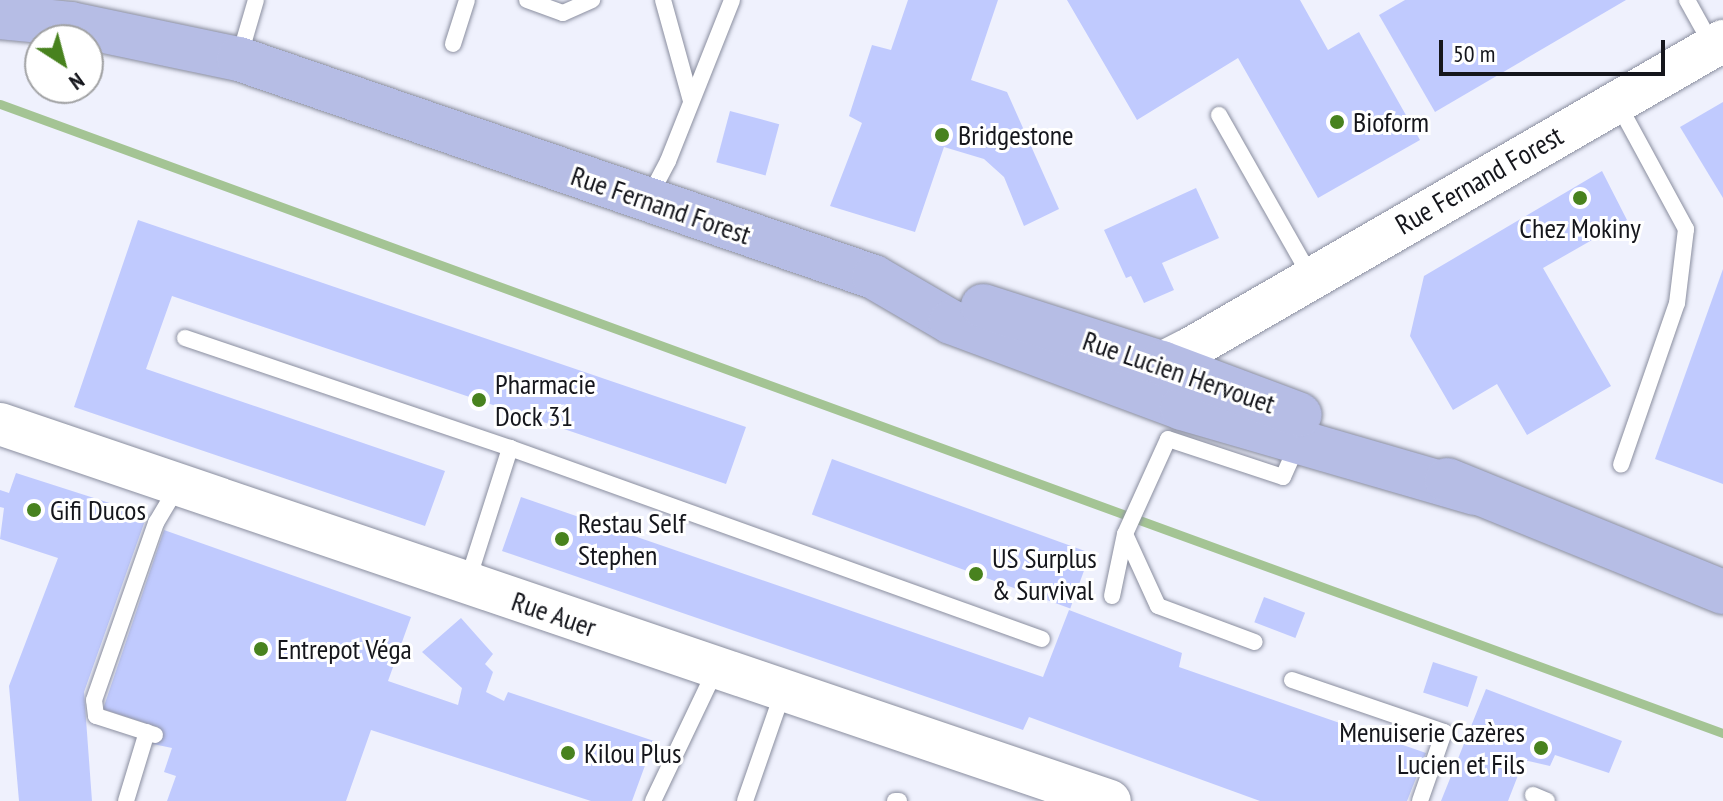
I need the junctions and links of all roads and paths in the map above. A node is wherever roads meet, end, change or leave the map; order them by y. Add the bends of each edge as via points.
1 (3, 0) edge
2 (256, 0) edge
3 (467, 0) edge
4 (527, 0) edge
5 (592, 0) edge
6 (663, 0) edge
7 (732, 0) edge
8 (1687, 0) edge
9 (0, 17) edge
10 (73, 18) junction
11 (453, 44) dead end
12 (1718, 44) edge
13 (239, 59) junction
14 (691, 101) junction
15 (1616, 101) junction
16 (1219, 115) dead end
17 (647, 200) junction
18 (874, 277) junction
19 (1311, 277) junction
20 (1236, 322) junction
21 (185, 338) dead end
22 (1042, 358) junction
23 (1162, 363) junction
24 (1235, 389) junction
25 (0, 424) edge
26 (1299, 442) junction
27 (510, 448) junction
28 (1621, 465) dead end
29 (178, 486) junction
30 (1475, 493) junction
31 (1125, 534) junction
32 (467, 584) junction
33 (1723, 592) edge
34 (1112, 596) dead end
35 (1042, 639) dead end
36 (1255, 642) dead end
37 (716, 669) junction
38 (1292, 680) dead end
39 (783, 692) junction
40 (126, 801) edge
41 (653, 801) edge
42 (745, 801) edge
43 (1110, 801) edge
44 (1420, 801) edge

1 - 10 main road, Rue Fernand Forest
2 - 13 lane
3 - 11 lane
4 - 5 lane via 563,13
6 - 14 lane
7 - 14 lane
8 - 12 lane
9 - 10 main road, Rue Fernand Forest
10 - 13 main road, Rue Fernand Forest
12 - 15 street, Rue Fernand Forest
13 - 17 main road, Rue Fernand Forest
14 - 17 lane
15 - 19 street, Rue Fernand Forest
15 - 28 lane via 1686,229 1677,303
16 - 19 lane
17 - 18 main road, Rue Fernand Forest
18 - 22 main road, Rue Fernand Forest via 951,322
18 - 23 main road, Rue Lucien Hervouet
19 - 20 street, Rue Fernand Forest
20 - 23 street, Rue Fernand Forest
20 - 24 street via 1226,368
21 - 27 lane
22 - 23 street, Rue Fernand Forest via 1125,371
22 - 26 main road, Rue Lucien Hervouet via 1182,408
23 - 24 main road, Rue Lucien Hervouet
24 - 30 main road, Rue Lucien Hervouet
25 - 29 street, Rue Auer
26 - 30 main road, Rue Lucien Hervouet
26 - 31 lane via 1283,477 1168,439
27 - 32 lane
27 - 35 lane
29 - 32 street, Rue Auer
29 - 40 lane via 156,523 94,700 96,716 151,734
30 - 33 main road, Rue Lucien Hervouet
31 - 34 lane
31 - 36 lane via 1158,606
32 - 37 street, Rue Auer
37 - 39 street, Rue Auer
37 - 41 lane
38 - 44 lane via 1444,732
39 - 42 lane
39 - 43 street, Rue Auer

